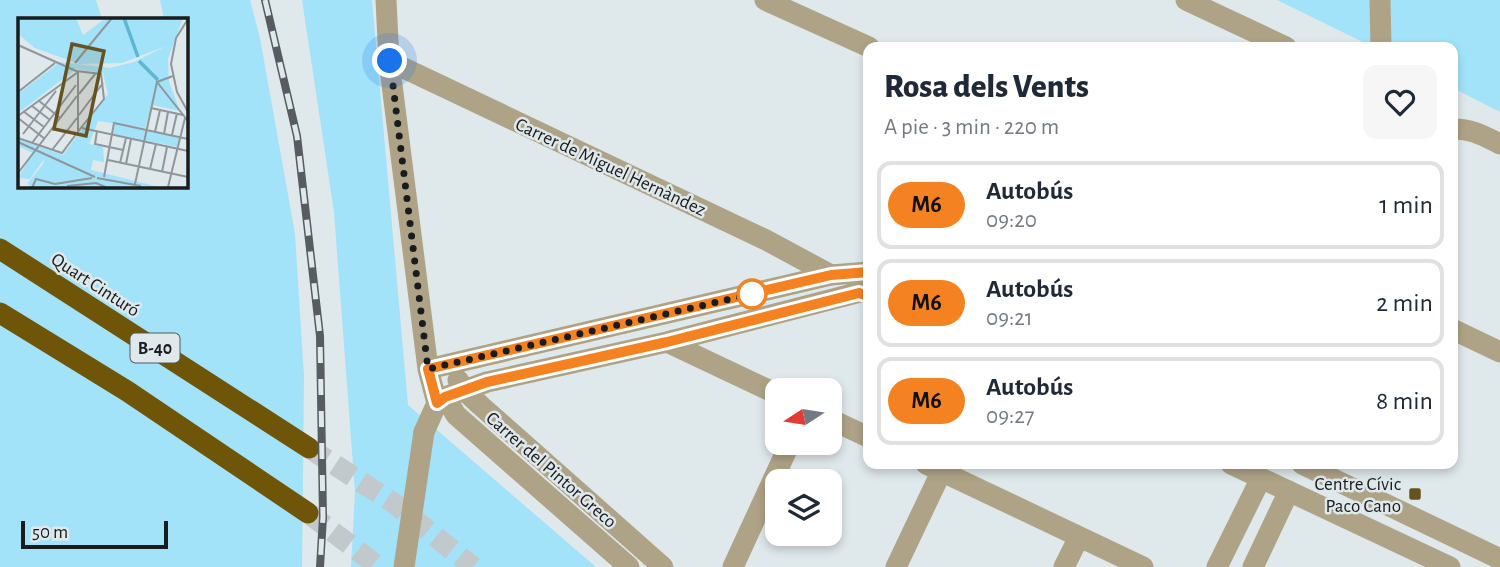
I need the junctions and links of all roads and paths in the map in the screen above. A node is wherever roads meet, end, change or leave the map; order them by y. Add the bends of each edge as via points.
1 (386, 0) edge
2 (765, 0) edge
3 (1185, 0) edge
4 (1380, 0) edge
5 (1275, 42) edge
6 (1381, 42) edge
7 (863, 44) edge
8 (390, 61) junction
9 (1458, 128) edge
10 (1500, 144) edge
11 (0, 248) edge
12 (863, 272) edge
13 (831, 275) junction
14 (863, 293) edge
15 (0, 313) edge
16 (1458, 332) edge
17 (667, 342) junction
18 (1500, 352) edge
19 (433, 362) junction
20 (765, 388) edge
21 (465, 391) junction
22 (441, 400) junction
23 (842, 424) edge
24 (863, 434) edge
25 (309, 448) tunnel mouth
26 (784, 455) edge
27 (937, 469) edge
28 (944, 469) edge
29 (1242, 469) edge
30 (1312, 469) edge
31 (1261, 478) junction
32 (1289, 491) junction
33 (308, 513) tunnel mouth
34 (1079, 537) junction
35 (1500, 559) edge
36 (404, 567) edge
37 (629, 567) edge
38 (663, 567) edge
39 (733, 567) edge
40 (896, 567) edge
41 (1064, 567) edge
42 (1143, 567) edge
43 (1217, 567) edge
44 (1253, 567) edge
45 (1450, 567) edge

1 - 8 street
2 - 7 street
3 - 5 street
4 - 6 street
8 - 13 street, Carrer de Miguel Hernàndez
8 - 19 street
9 - 10 street
11 - 25 highway, Quart Cinturó / B-40
12 - 13 street
13 - 19 street
14 - 17 street
15 - 33 highway, B-40 via 127,391
16 - 18 street
17 - 20 street
17 - 21 street via 487,382
19 - 21 street, Carrer del Pintor Greco
19 - 22 street
21 - 22 street
21 - 38 street, Carrer del Pintor Greco
22 - 36 street, bridge via 425,432
22 - 37 street, Carrer del Pintor Greco
23 - 24 street
26 - 39 street
27 - 40 street
28 - 34 street
29 - 31 street
30 - 35 street
31 - 32 street
31 - 43 street
32 - 44 street
32 - 45 street
34 - 41 street
34 - 42 street

